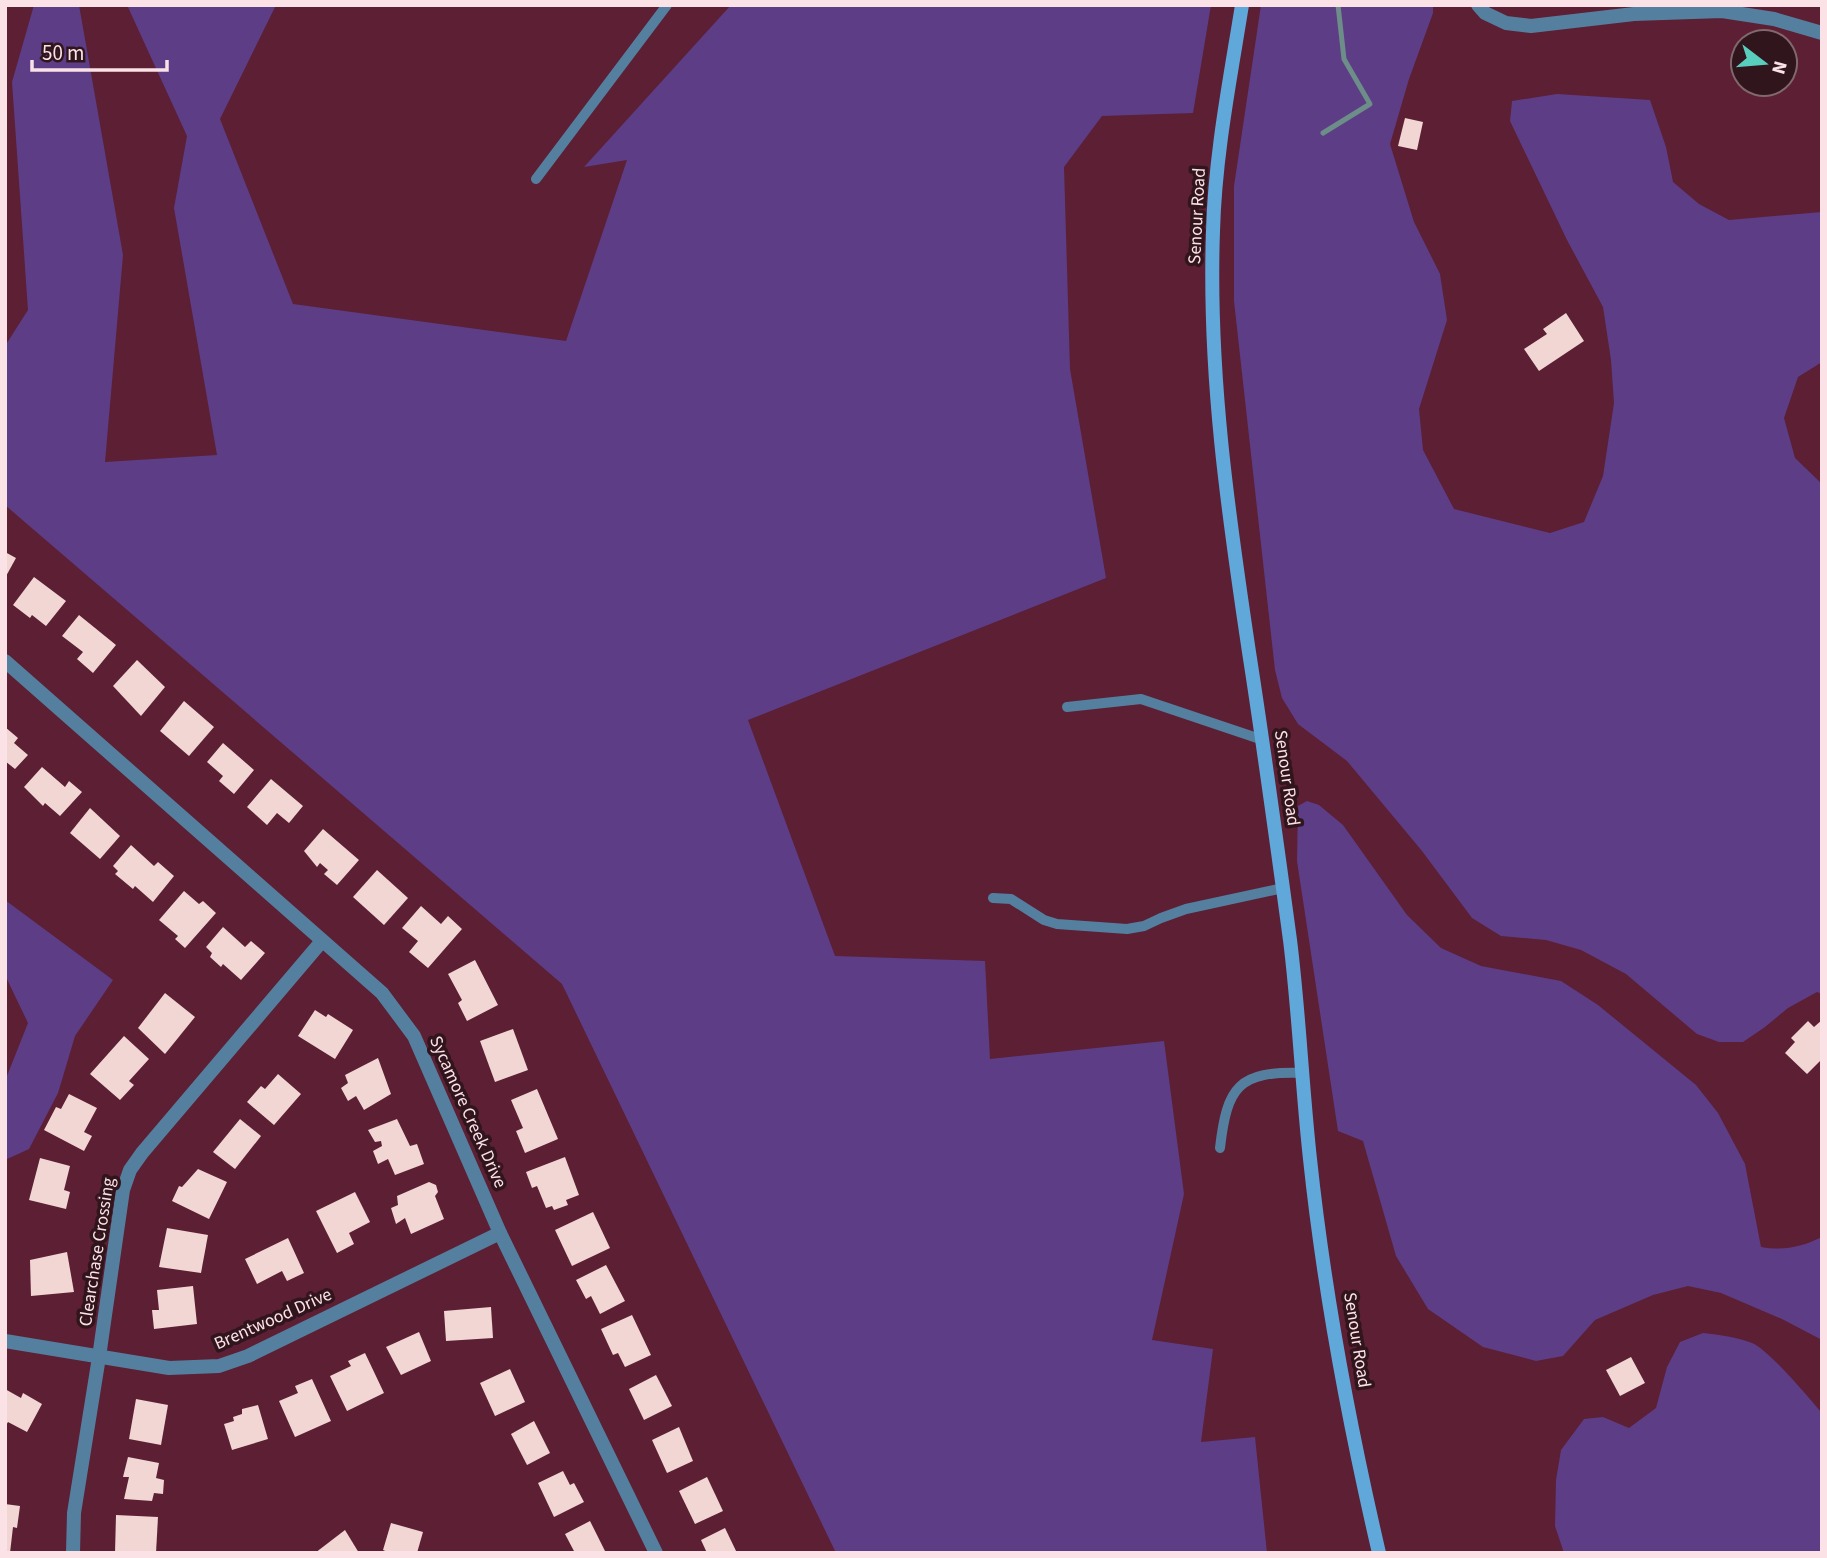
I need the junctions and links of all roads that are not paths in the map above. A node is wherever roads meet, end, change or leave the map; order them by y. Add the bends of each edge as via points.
1 (667, 5) edge
2 (1242, 5) edge
3 (1478, 5) edge
4 (1822, 33) edge
5 (536, 178) dead end
6 (5, 661) edge
7 (1067, 707) dead end
8 (1263, 740) junction
9 (1283, 888) junction
10 (993, 898) dead end
11 (322, 941) junction
12 (1302, 1073) junction
13 (1220, 1148) dead end
14 (500, 1233) junction
15 (5, 1341) edge
16 (99, 1357) junction
17 (73, 1553) edge
18 (656, 1553) edge
19 (1379, 1553) edge

1 - 5 lane
2 - 8 street, Senour Road via 1221,131 1213,229 1216,394 1224,483
3 - 4 street via 1506,23 1531,26 1634,13 1722,11
6 - 11 street, Sycamore Creek Drive
7 - 8 lane via 1141,699
8 - 9 street, Senour Road
9 - 10 lane via 1186,909 1127,929 1058,924 1011,899
9 - 12 street, Senour Road
11 - 14 street, Sycamore Creek Drive via 382,993 414,1036
11 - 16 street, Clearchase Crossing via 130,1170 123,1190
12 - 13 lane via 1271,1072 1250,1077 1239,1086 1223,1119
12 - 19 street, Senour Road via 1331,1303
14 - 16 street, Brentwood Drive via 219,1366 169,1368
14 - 18 street, Sycamore Creek Drive
15 - 16 street, Brentwood Drive
16 - 17 street, Clearchase Crossing via 74,1513

